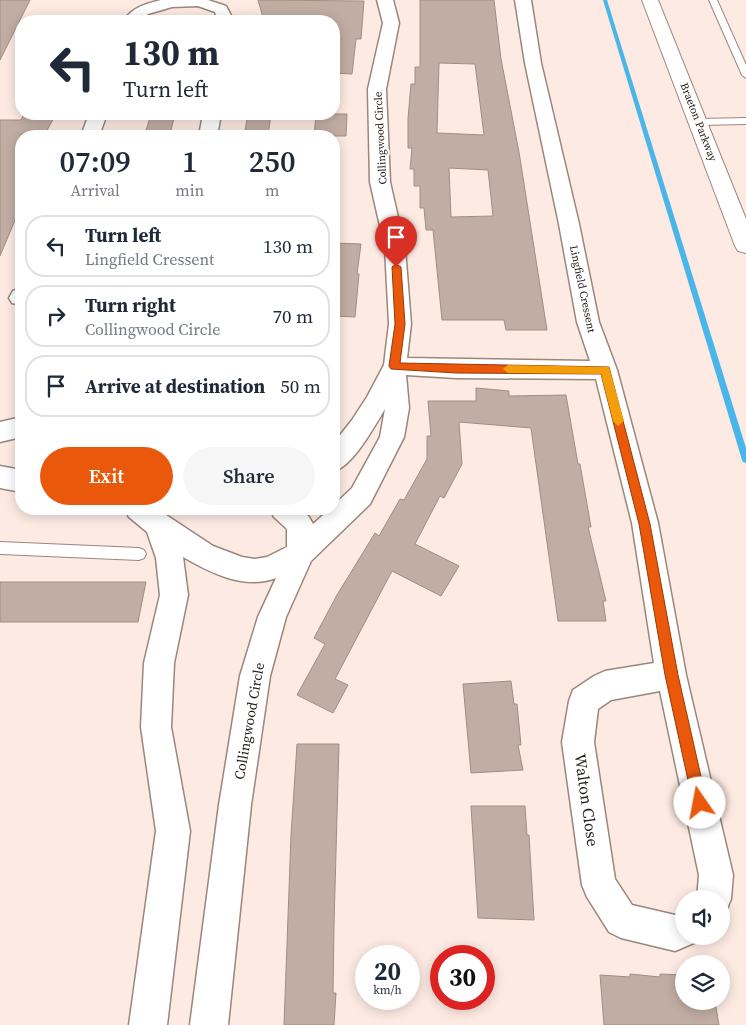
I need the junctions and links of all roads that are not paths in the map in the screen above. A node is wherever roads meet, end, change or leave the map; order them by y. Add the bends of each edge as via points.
1 (385, 0) edge
2 (523, 0) edge
3 (650, 0) edge
4 (714, 0) edge
5 (136, 15) edge
6 (224, 15) edge
7 (746, 75) edge
8 (746, 121) edge
9 (699, 122) junction
10 (746, 246) edge
11 (394, 366) junction
12 (605, 370) junction
13 (15, 428) edge
14 (0, 432) edge
15 (340, 453) edge
16 (0, 477) edge
17 (15, 479) edge
18 (290, 515) edge
19 (148, 517) edge
20 (0, 548) edge
21 (301, 553) junction
22 (139, 554) dead end
23 (671, 675) junction
24 (715, 890) edge
25 (675, 933) edge
26 (148, 1025) edge
27 (209, 1025) edge

1 - 11 street, Collingwood Circle via 391,23 377,89 380,182 395,248 400,324
2 - 12 street, Lingfield Cressent via 533,63 588,322
3 - 9 street, Braeton Parkway
4 - 7 lane
5 - 6 street via 149,7 171,2 197,2 221,9
8 - 9 lane
9 - 10 street, Braeton Parkway
11 - 12 street
11 - 15 street, Collingwood Circle via 376,403
11 - 21 street, Collingwood Circle via 397,408 392,438 361,496
12 - 23 street via 645,524
13 - 14 street
16 - 17 street
18 - 21 street via 300,525
19 - 21 street via 214,560 255,571 283,563
19 - 26 street via 170,558 174,595 159,663 156,727 173,831
20 - 22 lane
21 - 27 street, Collingwood Circle via 272,617 255,676 235,805
23 - 24 street via 716,875
23 - 25 street, Walton Close via 605,686 584,701 578,742 599,885 621,920

